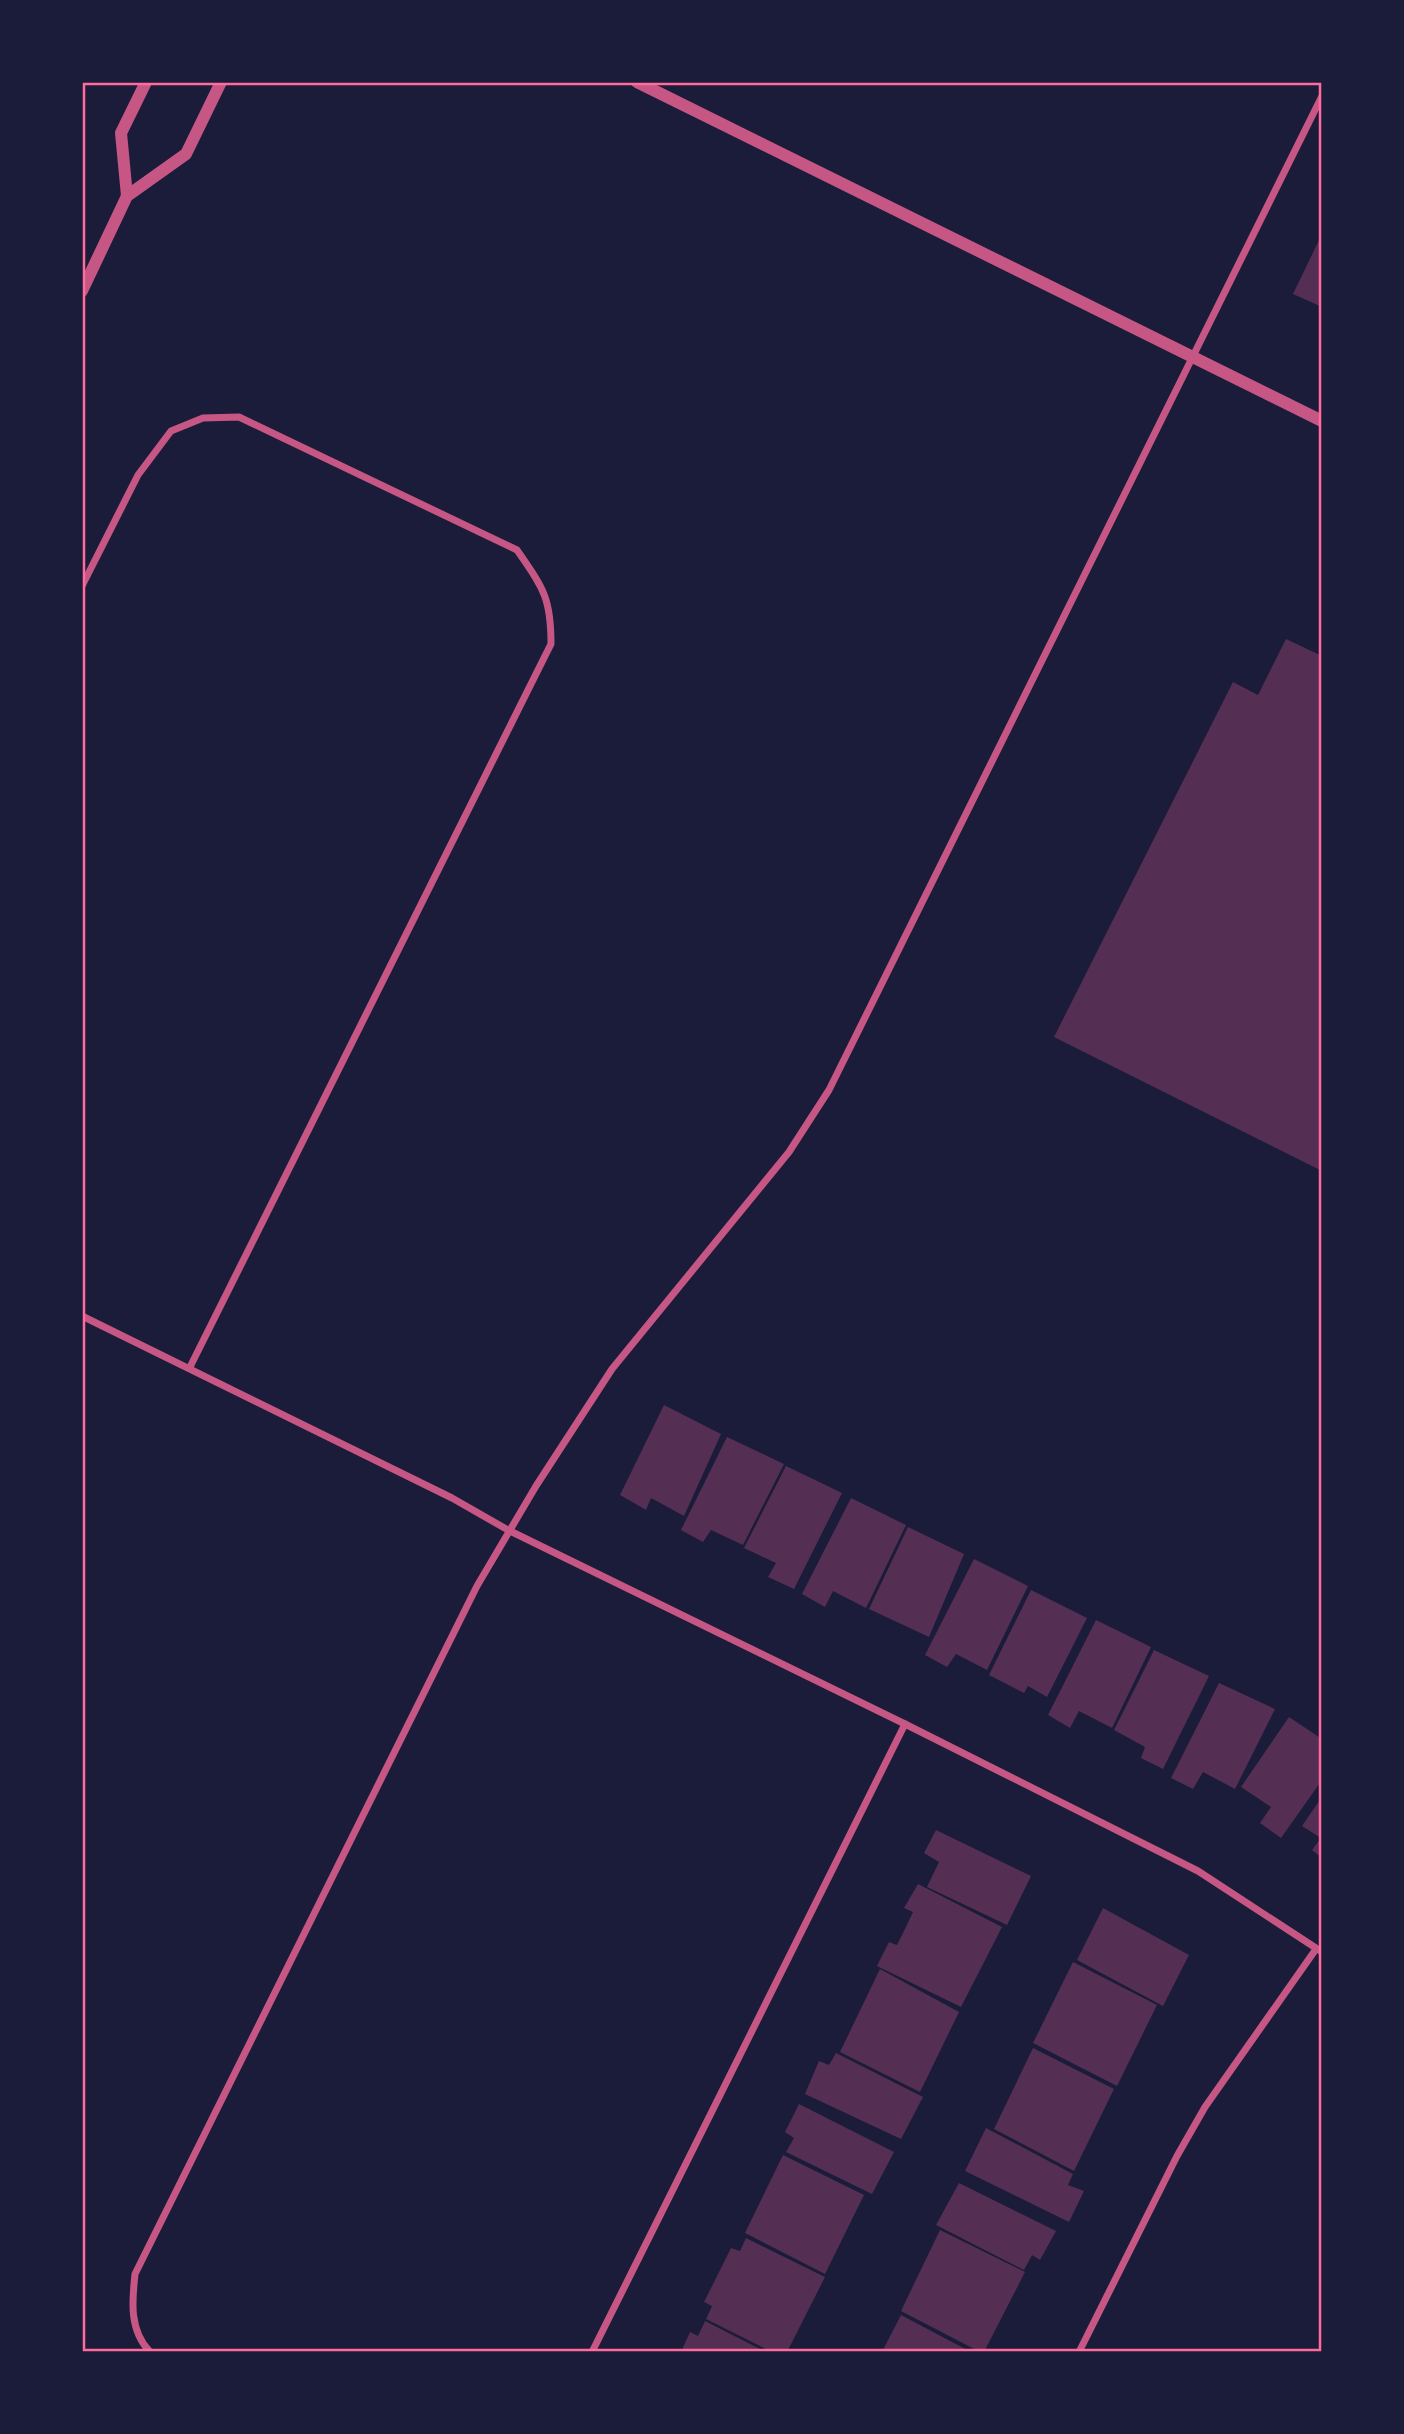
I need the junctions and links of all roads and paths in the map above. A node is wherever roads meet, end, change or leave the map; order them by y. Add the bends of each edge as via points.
1 (146, 82) edge
2 (222, 82) edge
3 (637, 82) edge
4 (1322, 96) edge
5 (127, 196) junction
6 (82, 291) edge
7 (1193, 357) junction
8 (1322, 421) edge
9 (82, 586) edge
10 (82, 1315) edge
11 (190, 1367) junction
12 (508, 1530) junction
13 (905, 1724) junction
14 (1319, 1951) edge
15 (150, 2352) edge
16 (592, 2352) edge
17 (1079, 2352) edge

1 - 5 street via 121,133
2 - 5 street via 186,154
3 - 7 street
4 - 7 street
5 - 6 street
7 - 8 street
7 - 12 street via 829,1090 789,1152 612,1369
9 - 11 street via 138,475 171,431 203,418 239,417 517,550 542,587 551,614 551,644
10 - 11 street
11 - 12 street
12 - 13 street
12 - 15 street via 135,2274 131,2312
13 - 14 street via 1198,1871
13 - 16 street
14 - 17 street via 1205,2107

